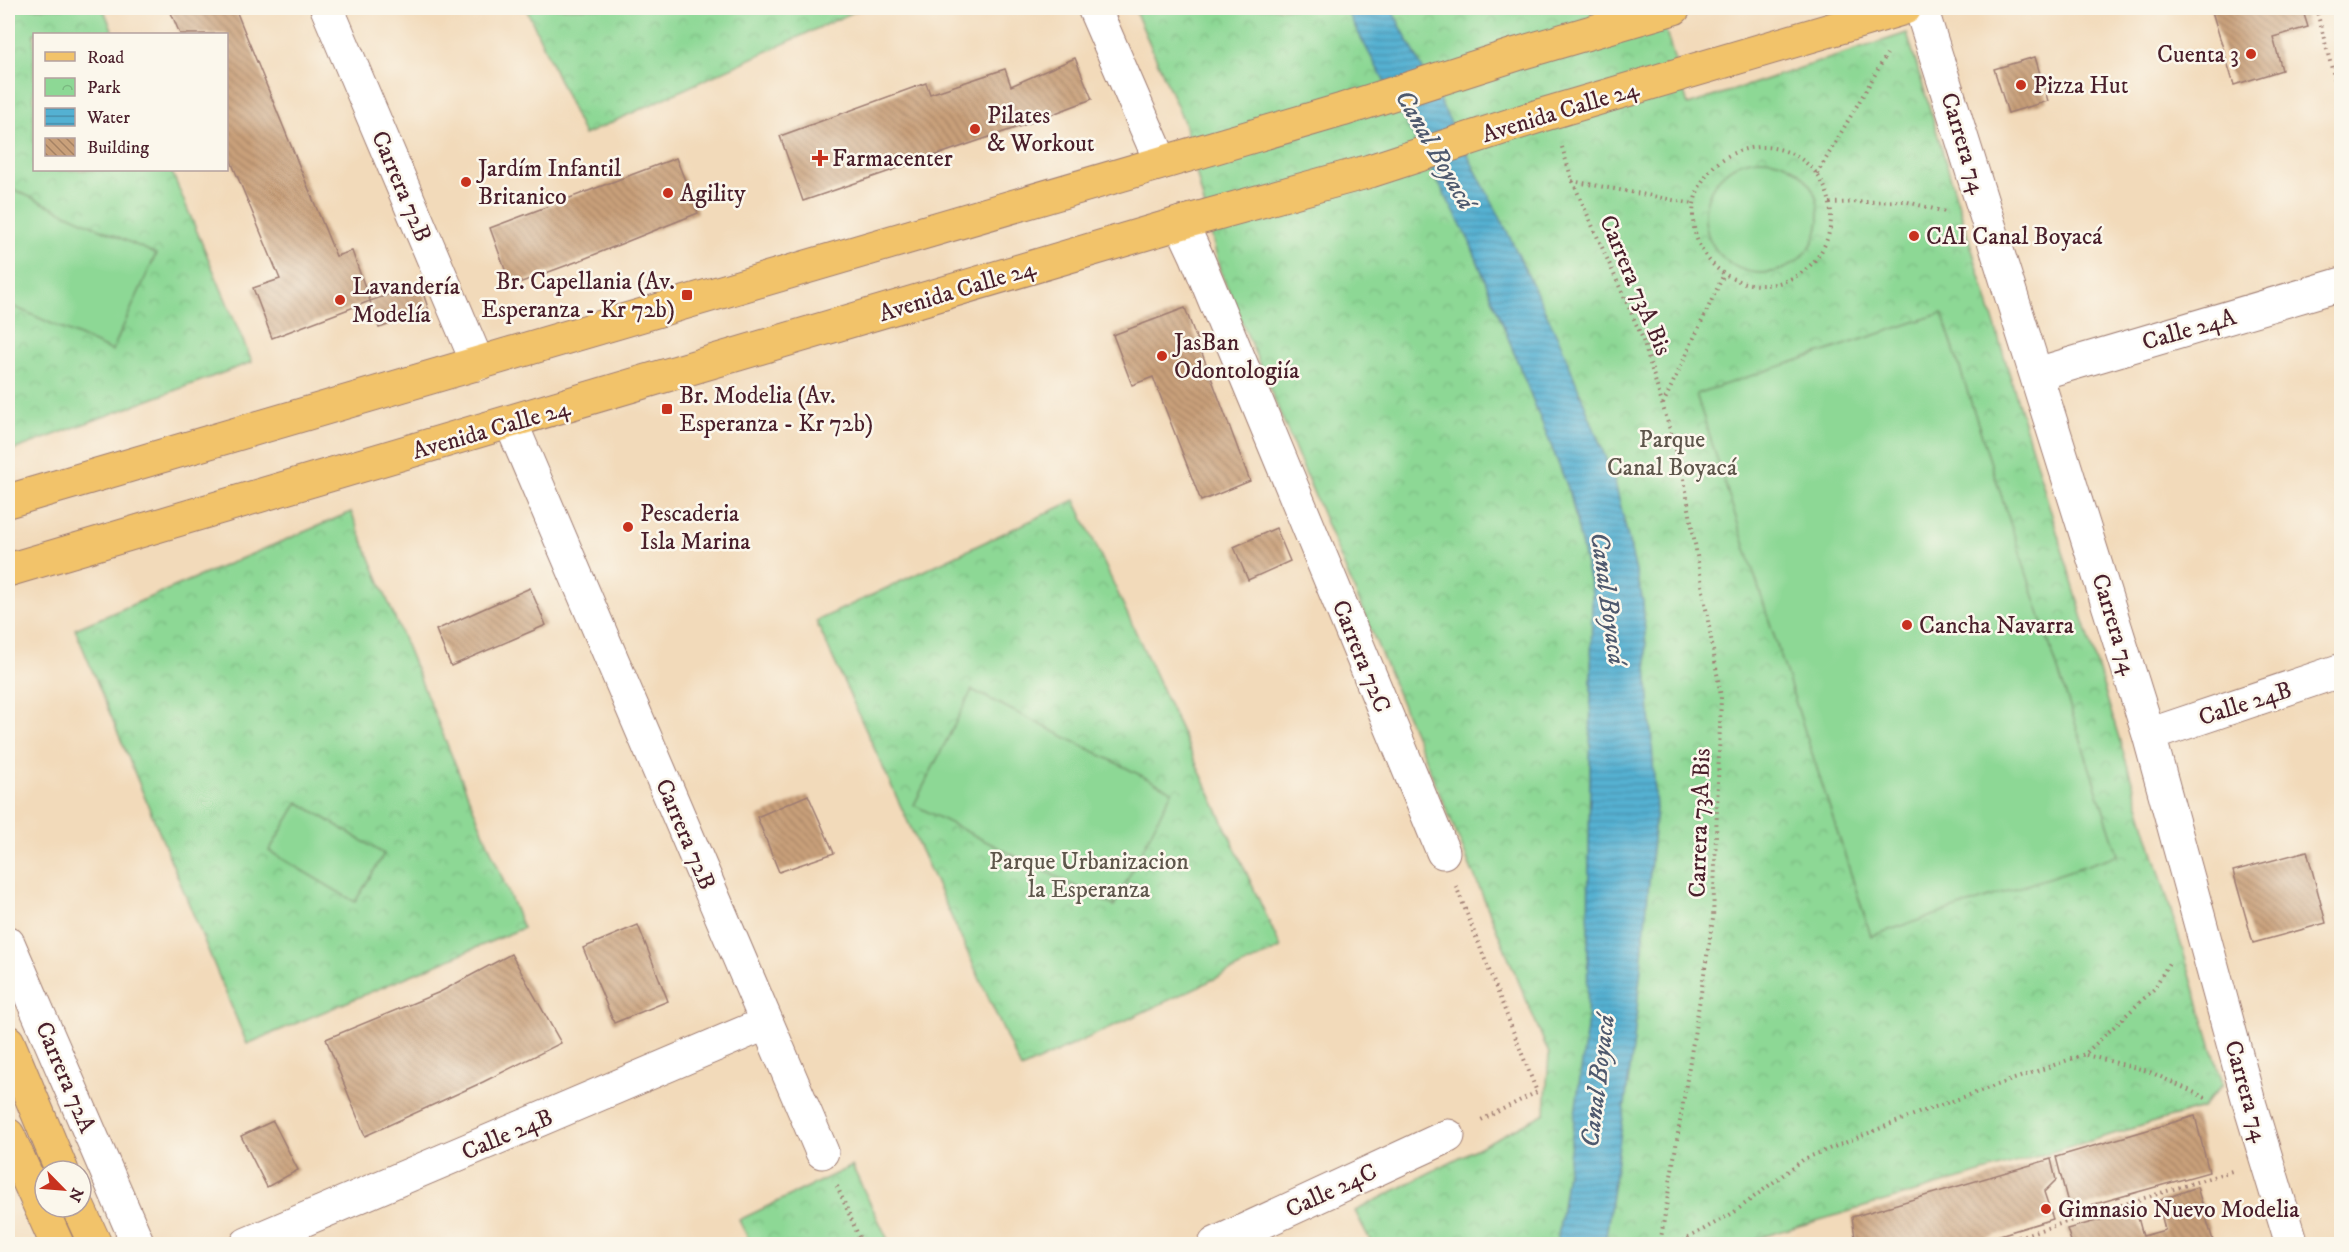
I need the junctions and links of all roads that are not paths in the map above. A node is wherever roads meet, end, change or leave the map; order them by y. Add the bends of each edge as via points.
1 (327, 8) edge
2 (1094, 8) edge
3 (1674, 8) edge
4 (1905, 8) edge
5 (1921, 8) edge
6 (1161, 162) junction
7 (1181, 223) junction
8 (2342, 284) edge
9 (478, 364) junction
10 (2037, 374) junction
11 (511, 423) junction
12 (8, 501) edge
13 (8, 570) edge
14 (2342, 670) edge
15 (2149, 735) junction
16 (1443, 852) road end
17 (8, 944) edge
18 (767, 1023) junction
19 (8, 1042) edge
20 (8, 1135) edge
21 (1448, 1136) road end
22 (822, 1152) road end
23 (57, 1159) edge
24 (83, 1219) edge
25 (57, 1245) edge
26 (95, 1245) edge
27 (138, 1245) edge
28 (248, 1245) edge
29 (1215, 1245) edge
30 (2292, 1245) edge

1 - 9 street, Carrera 72B
2 - 6 street
3 - 6 main road
4 - 7 main road, Avenida Calle 24 via 1551,127
5 - 10 street, Carrera 74
6 - 9 main road
7 - 11 main road, Avenida Calle 24
7 - 16 street, Carrera 72C
8 - 10 street, Calle 24A
9 - 12 main road
10 - 15 street, Carrera 74
11 - 13 main road, Avenida Calle 24
11 - 18 street, Carrera 72B
14 - 15 street, Calle 24B
15 - 30 street, Carrera 74
17 - 27 street, Carrera 72A
18 - 22 street, Carrera 72B
18 - 28 street, Calle 24B
19 - 23 main road
20 - 25 main road
21 - 29 street, Calle 24C
24 - 26 main road

